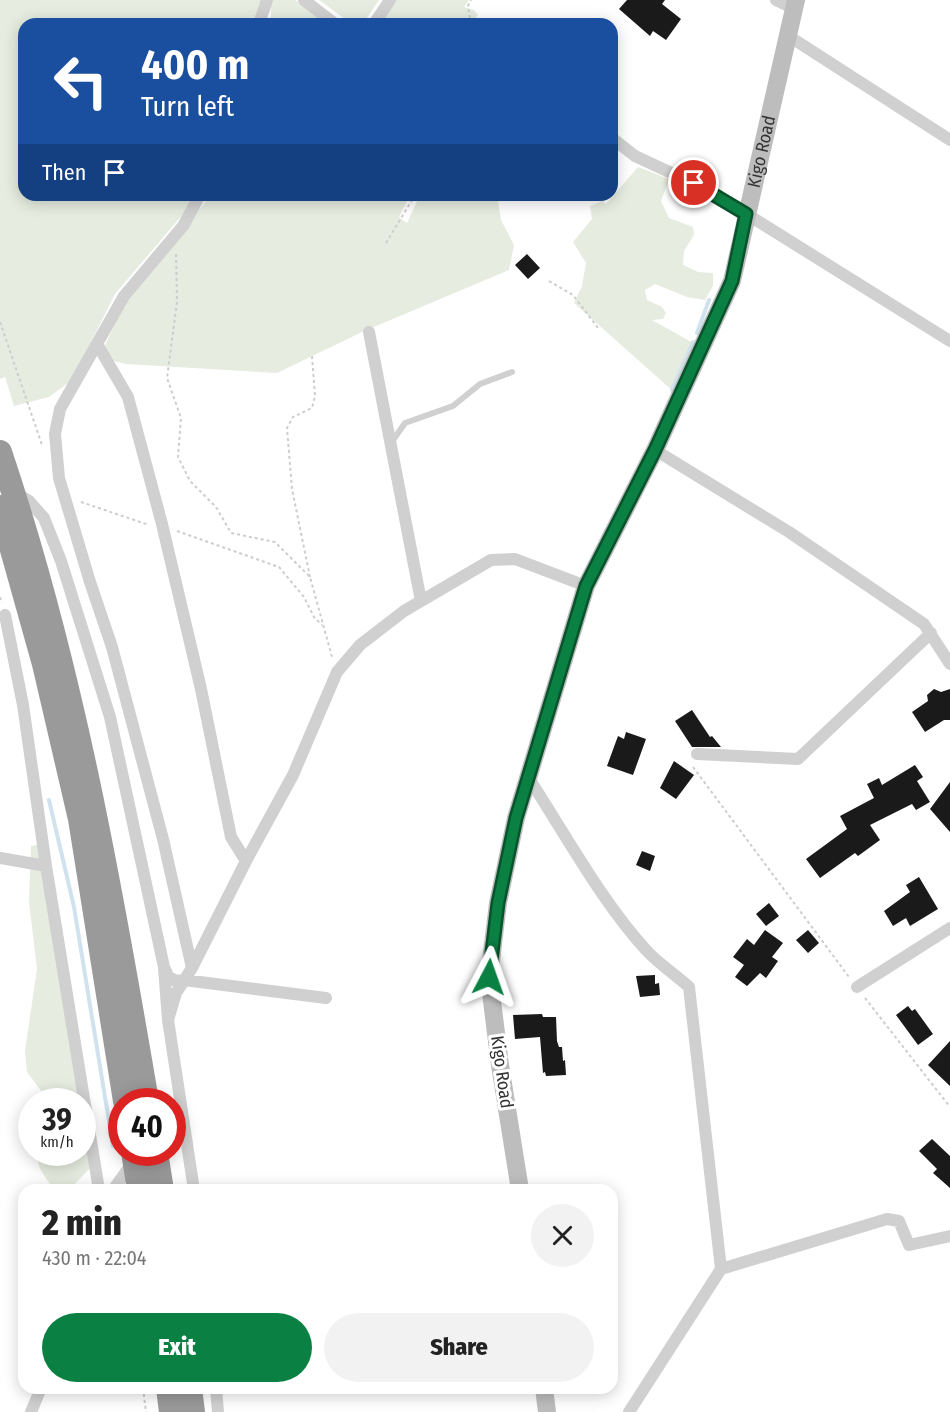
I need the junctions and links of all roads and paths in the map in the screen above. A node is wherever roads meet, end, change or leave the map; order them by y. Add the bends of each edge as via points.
1 (267, 0) edge
2 (304, 0) edge
3 (390, 0) edge
4 (471, 0) edge
5 (776, 0) edge
6 (794, 4) edge
7 (261, 18) edge
8 (327, 18) edge
9 (378, 18) edge
10 (470, 18) edge
11 (787, 36) junction
12 (950, 140) edge
13 (618, 143) edge
14 (196, 201) edge
15 (411, 201) edge
16 (746, 214) junction
17 (176, 233) junction
18 (386, 243) dead end
19 (549, 281) dead end
20 (0, 322) edge
21 (598, 328) dead end
22 (369, 332) dead end
23 (950, 341) edge
24 (97, 344) junction
25 (312, 356) dead end
26 (512, 372) dead end
27 (390, 444) junction
28 (655, 450) junction
29 (44, 451) dead end
30 (0, 452) edge
31 (64, 496) junction
32 (7, 499) edge
33 (162, 524) junction
34 (310, 577) junction
35 (586, 586) junction
36 (421, 601) junction
37 (5, 615) dead end
38 (324, 627) junction
39 (931, 633) junction
40 (950, 664) edge
41 (337, 672) junction
42 (694, 760) joint
43 (528, 777) junction
44 (0, 858) edge
45 (246, 861) junction
46 (46, 866) junction
47 (950, 928) edge
48 (164, 968) junction
49 (192, 968) junction
50 (184, 980) junction
51 (856, 987) junction
52 (326, 998) dead end
53 (168, 1020) junction
54 (123, 1088) edge
55 (145, 1088) edge
56 (950, 1107) edge
57 (132, 1166) edge
58 (140, 1166) edge
59 (148, 1166) edge
60 (98, 1184) edge
61 (118, 1184) edge
62 (139, 1184) edge
63 (158, 1184) edge
64 (193, 1184) edge
65 (519, 1184) edge
66 (950, 1236) edge
67 (721, 1269) junction
68 (38, 1394) edge
69 (143, 1394) edge
70 (169, 1394) edge
71 (191, 1394) edge
72 (216, 1394) edge
73 (545, 1394) edge
74 (31, 1412) edge
75 (146, 1412) edge
76 (171, 1412) edge
77 (193, 1412) edge
78 (218, 1412) edge
79 (547, 1412) edge
80 (629, 1412) edge

1 - 7 street
2 - 8 street
3 - 9 street
4 - 10 path
5 - 6 street
6 - 11 street, Kigo Road
11 - 12 street
11 - 16 street, Kigo Road
13 - 16 street via 635,156 681,176
14 - 17 street
15 - 18 path
16 - 23 street
16 - 28 street, Kigo Road via 732,281
17 - 24 street via 124,296
17 - 34 path via 177,302 167,378 181,418 178,458 190,481 216,507 231,534 275,542
19 - 21 path via 573,296
20 - 29 path
22 - 27 street
24 - 31 street via 60,409 55,434
24 - 33 street via 128,397
25 - 34 path via 312,408 293,417 287,428 292,489
26 - 27 lane via 480,384 453,406 405,423
27 - 36 street
28 - 35 street, Kigo Road
28 - 39 street via 789,532 924,624
30 - 32 highway
31 - 33 path via 147,525
31 - 49 street via 112,647 163,839
32 - 48 street via 29,501 44,518 62,561 110,717
32 - 54 highway via 80,819
32 - 55 highway via 52,624 80,734
33 - 38 path via 279,567
33 - 45 street via 231,837
34 - 38 path
35 - 36 street via 515,559 498,559 477,566
35 - 43 street, Kigo Road
36 - 41 street via 360,645
37 - 46 street via 23,705
38 - 41 path
39 - 40 street
39 - 42 street via 798,759
41 - 45 street via 293,775
42 - 51 path
43 - 65 street, Kigo Road via 500,893 489,962
43 - 67 street via 612,906 648,953 689,987
44 - 46 street
45 - 49 street
46 - 60 street
47 - 51 street
48 - 50 street via 176,981
48 - 53 street
49 - 50 street
50 - 52 street
50 - 53 street
51 - 56 path
53 - 64 street
57 - 61 street
58 - 62 highway
59 - 63 highway
66 - 67 street via 909,1245 899,1221 886,1219
67 - 80 street
68 - 74 street
69 - 75 path
70 - 76 highway
71 - 77 highway
72 - 78 street
73 - 79 street

